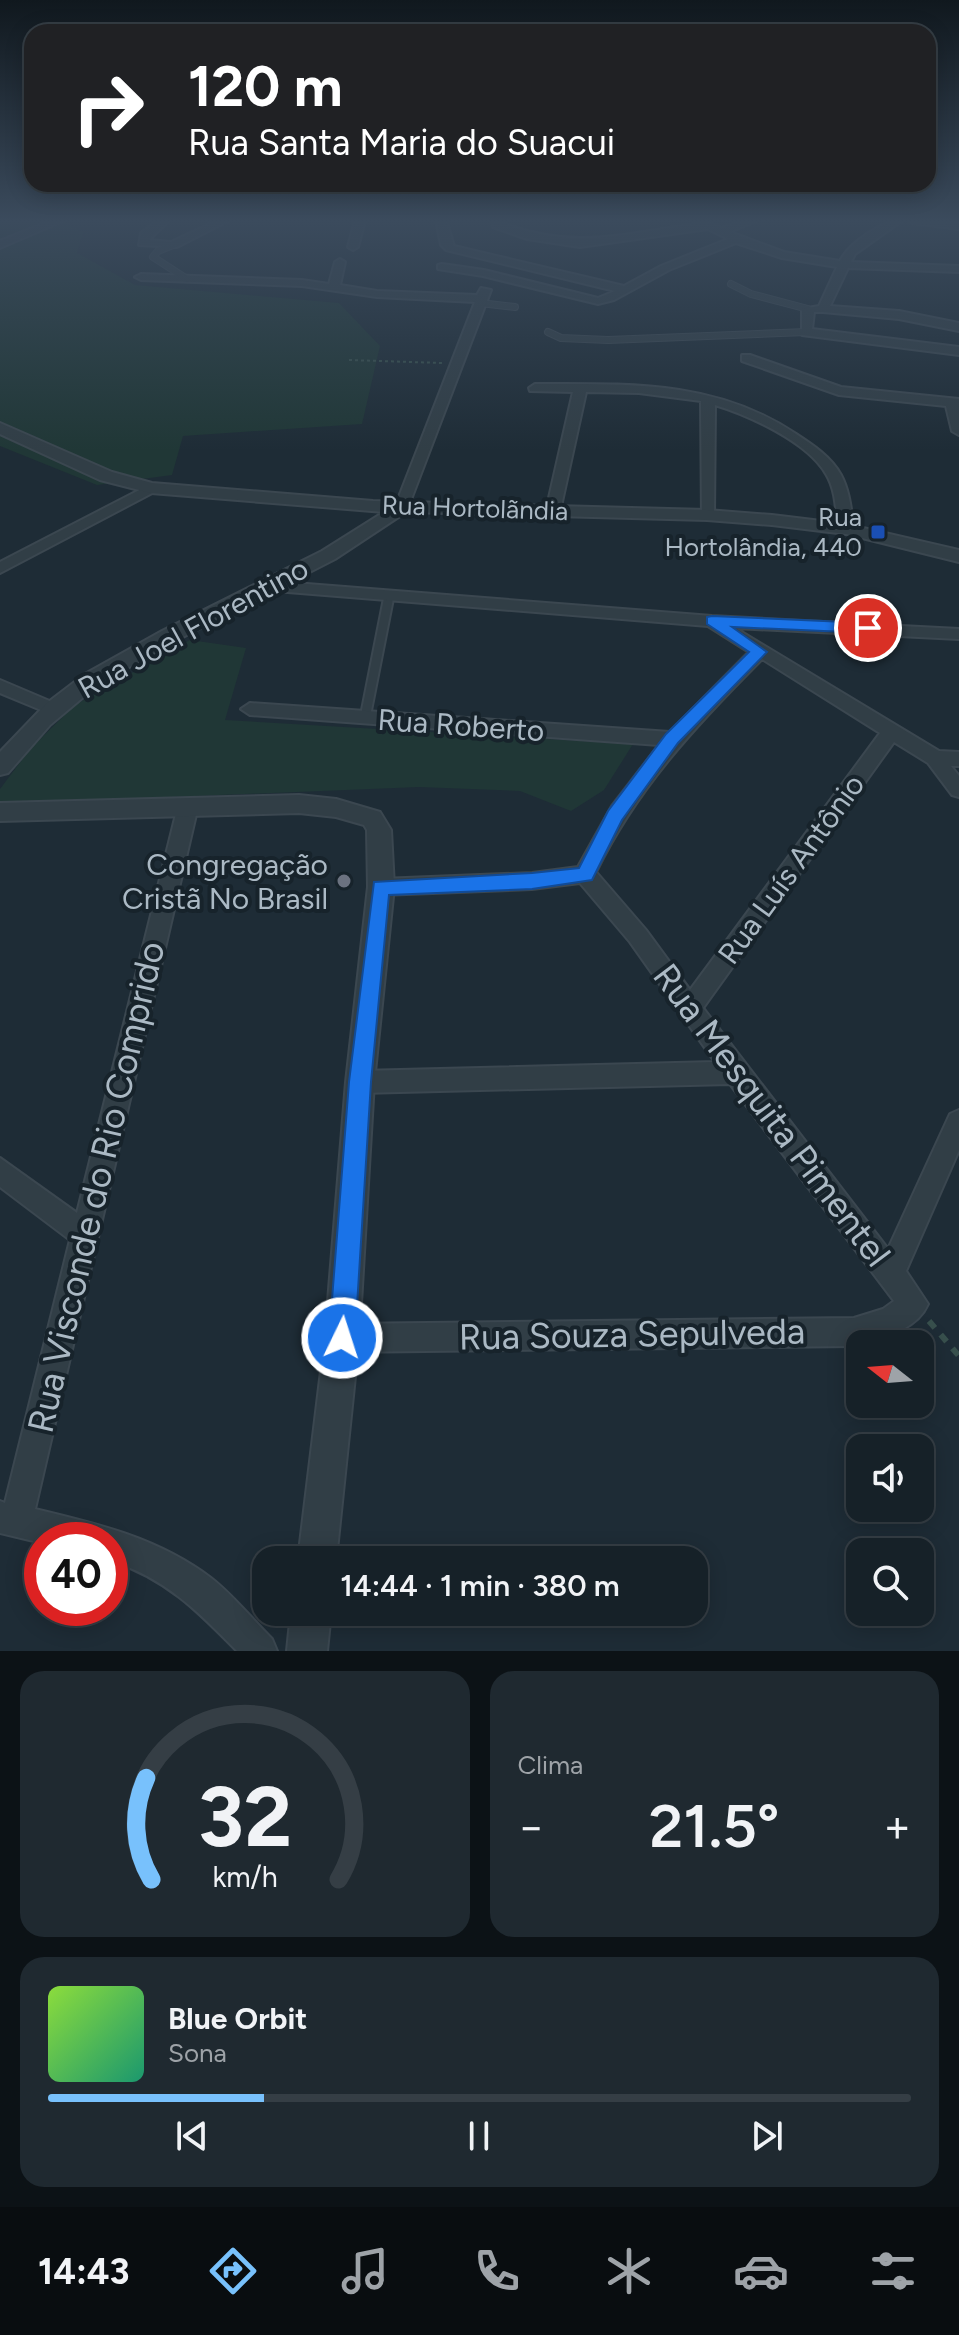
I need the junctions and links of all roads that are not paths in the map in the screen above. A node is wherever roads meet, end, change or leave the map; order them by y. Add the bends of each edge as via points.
1 (413, 297) edge
2 (482, 297) edge
3 (576, 297) edge
4 (611, 297) edge
5 (761, 297) edge
6 (829, 297) edge
7 (481, 301) junction
8 (515, 307) dead end
9 (808, 309) junction
10 (823, 309) junction
11 (959, 327) edge
12 (548, 332) dead end
13 (806, 332) junction
14 (959, 351) edge
15 (746, 358) dead end
16 (535, 388) dead end
17 (580, 388) junction
18 (708, 397) junction
19 (956, 402) edge
20 (0, 428) edge
21 (959, 431) edge
22 (151, 488) junction
23 (402, 507) junction
24 (553, 511) junction
25 (707, 515) junction
26 (846, 529) junction
27 (959, 556) edge
28 (0, 568) edge
29 (269, 586) junction
30 (389, 596) junction
31 (712, 621) junction
32 (959, 634) edge
33 (759, 652) junction
34 (0, 686) edge
35 (53, 709) junction
36 (250, 709) dead end
37 (365, 718) junction
38 (891, 732) junction
39 (672, 739) junction
40 (935, 758) junction
41 (959, 759) edge
42 (0, 767) edge
43 (959, 790) edge
44 (188, 806) junction
45 (0, 812) edge
46 (585, 874) junction
47 (381, 887) junction
48 (691, 1006) junction
49 (736, 1073) junction
50 (360, 1082) junction
51 (959, 1122) edge
52 (0, 1171) edge
53 (85, 1235) junction
54 (891, 1273) junction
55 (914, 1304) joint
56 (342, 1338) junction
57 (8, 1520) edge
58 (319, 1546) edge
59 (128, 1550) edge
60 (310, 1626) edge
61 (260, 1651) edge
62 (307, 1651) edge

1 - 7 street
2 - 7 street
3 - 4 street
5 - 9 lane
6 - 10 street
7 - 8 lane
7 - 23 street
9 - 10 street
9 - 13 street
10 - 11 street via 899,315
12 - 13 lane via 593,340
13 - 14 street
15 - 19 street via 839,391
16 - 17 street
17 - 18 street via 641,388
17 - 24 street
18 - 25 street
18 - 26 street via 753,412 821,460 834,473 841,492
19 - 21 street
20 - 22 street, Rua Hortolãndia via 106,476
22 - 23 street, Rua Hortolãndia
22 - 28 street
23 - 24 street, Rua Hortolãndia
23 - 29 street, Rua Joel Florentino
24 - 25 street, Rua Hortolãndia
25 - 26 street, Rua Hortolãndia
26 - 27 street, Rua Hortolãndia
29 - 30 street
29 - 35 street, Rua Joel Florentino via 117,665
30 - 31 street
30 - 37 lane
31 - 32 street
31 - 33 street
33 - 38 street
33 - 39 street
34 - 35 street
35 - 42 street, Rua Joel Florentino
36 - 37 street, Rua Roberto
37 - 39 street, Rua Roberto
38 - 40 street
38 - 48 street, Rua Luís Antônio
39 - 46 street via 614,816
40 - 41 street
40 - 43 street
44 - 45 street
44 - 47 street via 299,804 372,818 379,830
44 - 53 street, Rua Visconde do Rio Comprido
46 - 47 street
46 - 48 street, Rua Mesquita Pimentel
47 - 50 street
48 - 49 street, Rua Mesquita Pimentel
49 - 50 street
49 - 54 street, Rua Mesquita Pimentel
50 - 56 street
51 - 54 street
52 - 53 street
53 - 57 street, Rua Visconde do Rio Comprido
54 - 55 street, Rua Mesquita Pimentel
55 - 56 street, Rua Souza Sepulveda via 890,1321 854,1332
56 - 58 street
59 - 61 street via 153,1559 201,1591
60 - 62 street

